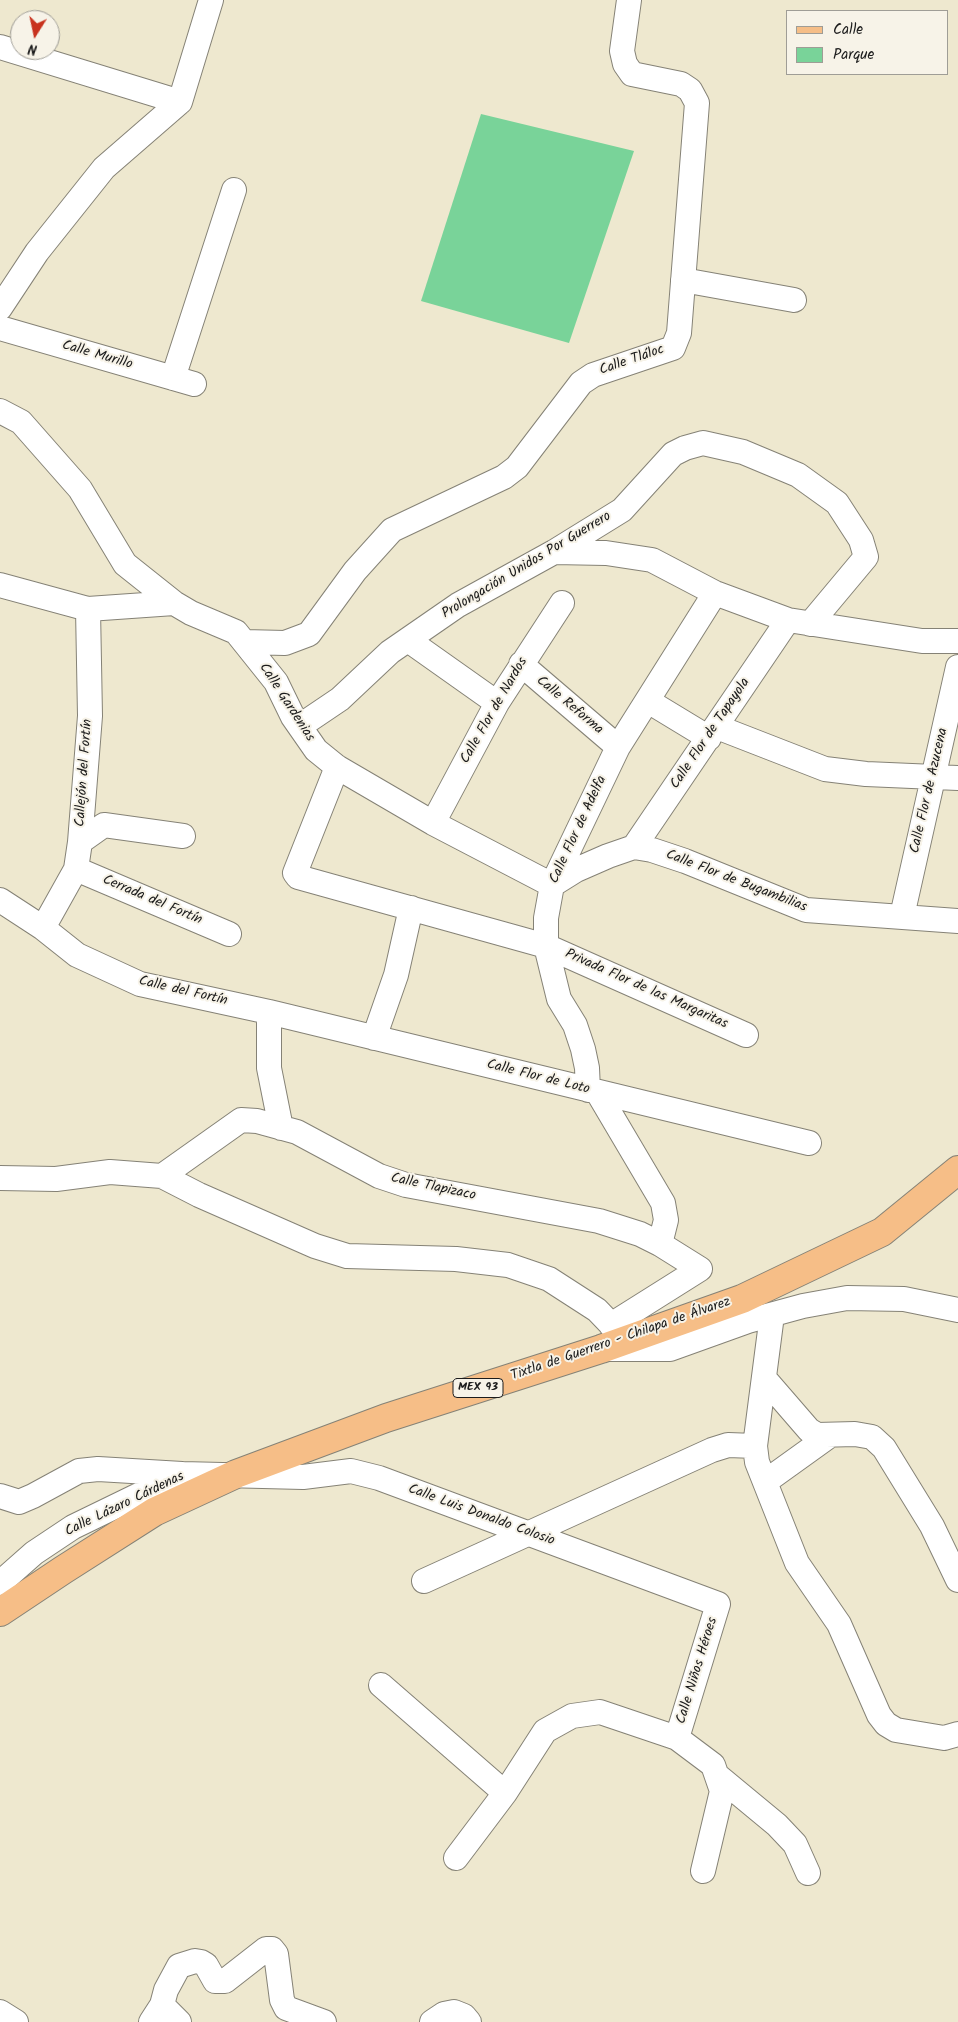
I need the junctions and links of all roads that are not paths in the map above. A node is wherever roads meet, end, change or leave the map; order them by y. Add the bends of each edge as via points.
1 (212, 0) edge
2 (628, 0) edge
3 (0, 47) edge
4 (180, 102) junction
5 (234, 190) dead end
6 (683, 280) junction
7 (794, 300) dead end
8 (0, 308) edge
9 (0, 328) edge
10 (0, 411) edge
11 (554, 552) junction
12 (866, 556) joint
13 (0, 585) edge
14 (715, 593) junction
15 (562, 603) dead end
16 (174, 604) junction
17 (88, 610) junction
18 (799, 622) junction
19 (408, 640) junction
20 (958, 641) edge
21 (244, 642) junction
22 (520, 664) junction
23 (958, 667) edge
24 (648, 701) junction
25 (497, 703) junction
26 (300, 726) junction
27 (713, 732) junction
28 (618, 747) junction
29 (337, 767) junction
30 (933, 776) junction
31 (958, 778) edge
32 (432, 823) junction
33 (184, 836) dead end
34 (80, 842) junction
35 (634, 848) junction
36 (76, 869) junction
37 (552, 885) junction
38 (0, 900) edge
39 (411, 908) junction
40 (902, 916) junction
41 (958, 920) edge
42 (43, 928) junction
43 (229, 934) dead end
44 (546, 946) junction
45 (269, 1012) junction
46 (746, 1035) dead end
47 (374, 1038) junction
48 (593, 1092) junction
49 (281, 1128) junction
50 (808, 1143) dead end
51 (958, 1170) edge
52 (162, 1176) junction
53 (0, 1178) edge
54 (660, 1244) junction
55 (745, 1310) junction
56 (958, 1310) edge
57 (772, 1314) junction
58 (612, 1338) junction
59 (764, 1378) junction
60 (829, 1436) junction
61 (756, 1446) junction
62 (182, 1474) junction
63 (236, 1474) junction
64 (765, 1482) junction
65 (4, 1497) edge
66 (528, 1534) junction
67 (958, 1580) edge
68 (424, 1581) dead end
69 (0, 1583) edge
70 (718, 1604) joint
71 (0, 1612) edge
72 (381, 1685) dead end
73 (958, 1734) edge
74 (677, 1738) junction
75 (719, 1777) junction
76 (505, 1793) junction
77 (456, 1858) dead end
78 (703, 1871) dead end
79 (808, 1873) dead end
80 (0, 2012) edge
81 (156, 2013) edge
82 (16, 2022) edge
83 (179, 2022) edge
84 (324, 2022) edge
85 (432, 2022) edge
86 (469, 2022) edge

1 - 4 street
2 - 6 street, Calle Tláloc via 622,51 624,64 632,74 681,84 690,90 697,103
3 - 4 street
4 - 8 street via 104,168 37,252
5 - 9 street, Calle Murillo via 184,381
6 - 7 street
6 - 21 street, Calle Tláloc via 679,333 673,348 592,375 581,383 517,467 496,481 392,530 355,571 309,634 285,643
10 - 16 street, Calle Gardenias via 21,422 80,490 125,564
11 - 12 street, Prolongación Unidos Por Guerrero via 622,510 673,454 703,443 743,452 798,474 837,503 861,540
11 - 14 street via 606,553 652,560
11 - 19 street, Prolongación Unidos Por Guerrero via 458,605
12 - 18 street, Calle Flor de Tapayola
13 - 17 street
14 - 18 street
14 - 24 street, Calle Flor de Adelfa
15 - 22 street, Calle Flor de Nardos
16 - 17 street
16 - 21 street, Calle Gardenias via 236,632
17 - 34 street, Callejón del Fortín via 90,716
18 - 20 street via 922,641
18 - 27 street, Calle Flor de Tapayola
19 - 25 street
19 - 26 street, Prolongación Unidos Por Guerrero via 390,652 340,699
21 - 26 street, Calle Gardenias via 276,682
22 - 25 street, Calle Flor de Nardos
22 - 28 street, Calle Reforma
23 - 30 street, Calle Flor de Azucena
24 - 27 street
24 - 28 street, Calle Flor de Adelfa
25 - 32 street, Calle Flor de Nardos
26 - 29 street, Calle Gardenias via 316,750
27 - 30 street via 825,769
27 - 35 street, Calle Flor de Tapayola
28 - 37 street, Calle Flor de Adelfa
29 - 32 street, Calle Gardenias
29 - 39 street via 296,873 298,877
30 - 31 street
30 - 40 street, Calle Flor de Azucena
32 - 37 street, Calle Gardenias
33 - 34 street via 104,824
34 - 36 street, Callejón del Fortín
35 - 37 street, Calle Flor de Bugambilias via 576,870
35 - 40 street, Calle Flor de Bugambilias via 652,850 685,861 806,910
36 - 42 street, Callejón del Fortín
36 - 43 street, Cerrada del Fortín
37 - 44 street, Calle Flor de Adelfa via 546,918
38 - 42 street, Calle del Fortín
39 - 44 street, Privada Flor de las Margaritas
39 - 47 street via 396,975
40 - 41 street, Calle Flor de Bugambilias
42 - 45 street, Calle del Fortín via 78,955 140,984
44 - 46 street, Privada Flor de las Margaritas
44 - 48 street, Calle Flor de Adelfa via 559,999 575,1025
45 - 47 street, Calle Flor de Loto
45 - 49 street via 269,1068
47 - 48 street, Calle Flor de Loto
48 - 50 street, Calle Flor de Loto
48 - 54 street, Calle Flor de Adelfa via 663,1203 666,1220
49 - 52 street, Calle Tlapizaco via 241,1120
49 - 54 street, Calle Tlapizaco via 297,1132 379,1176 406,1185 599,1221
51 - 55 main road, Tixtla de Guerrero - Chilapa de Álvarez / MEX 93 via 882,1232
52 - 53 street via 110,1172 56,1179
52 - 58 street via 315,1246 347,1256 456,1258 508,1265 549,1279 597,1310
54 - 58 street, Calle Tlapizaco via 700,1269
55 - 57 street
55 - 58 main road, Tixtla de Guerrero - Chilapa de Álvarez / MEX 93
56 - 57 street via 904,1299 847,1298
57 - 59 street
58 - 63 main road, Tixtla de Guerrero - Chilapa de Álvarez / MEX 93
59 - 60 street via 809,1430
59 - 61 street
60 - 64 street
60 - 67 street via 872,1436 884,1448 932,1526
61 - 64 street via 757,1462
61 - 66 street via 728,1445 712,1450
62 - 63 street, Calle Lázaro Cárdenas
62 - 65 street via 98,1469 79,1471 19,1502
62 - 69 street, Calle Lázaro Cárdenas via 74,1527 34,1553
63 - 66 street, Calle Luis Donaldo Colosio via 303,1478 350,1471 379,1478
63 - 71 main road, Tixtla de Guerrero - Chilapa de Álvarez / MEX 93 via 154,1512
64 - 73 street via 798,1562 840,1624 879,1715 896,1730 944,1738
66 - 68 street
66 - 70 street, Calle Luis Donaldo Colosio
70 - 74 street, Calle Niños Héroes
72 - 76 street
74 - 75 street via 713,1765
74 - 76 street via 600,1712 572,1716 545,1731
75 - 78 street via 722,1791
75 - 79 street via 795,1844
76 - 77 street
80 - 82 street
81 - 83 street
81 - 84 street via 179,1966 201,1962 216,1981 225,1981 266,1948 276,1954 286,2008
85 - 86 street via 454,2012

